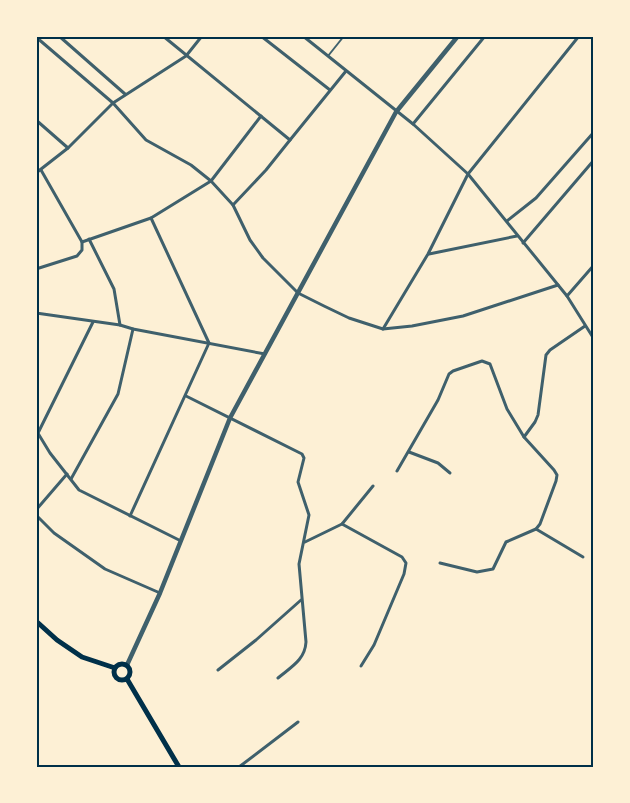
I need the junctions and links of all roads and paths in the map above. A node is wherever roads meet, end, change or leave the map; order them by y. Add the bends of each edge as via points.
1 (59, 36) edge
2 (163, 36) edge
3 (202, 36) edge
4 (261, 36) edge
5 (303, 36) edge
6 (344, 36) edge
7 (458, 36) edge
8 (485, 36) edge
9 (579, 36) edge
10 (36, 37) edge
11 (186, 56) junction
12 (327, 56) junction
13 (346, 71) junction
14 (330, 90) junction
15 (125, 94) junction
16 (113, 103) junction
17 (396, 112) junction
18 (260, 116) junction
19 (36, 120) edge
20 (413, 124) junction
21 (594, 132) edge
22 (290, 140) junction
23 (68, 148) junction
24 (594, 160) edge
25 (41, 170) junction
26 (36, 173) edge
27 (468, 174) junction
28 (211, 181) junction
29 (233, 205) junction
30 (151, 218) junction
31 (507, 221) junction
32 (517, 236) junction
33 (89, 239) junction
34 (82, 242) junction
35 (523, 243) junction
36 (428, 254) junction
37 (594, 265) edge
38 (36, 269) edge
39 (558, 285) junction
40 (298, 293) junction
41 (567, 296) junction
42 (36, 313) edge
43 (93, 322) junction
44 (120, 325) junction
45 (585, 326) junction
46 (383, 328) junction
47 (133, 329) junction
48 (594, 339) edge
49 (209, 343) junction
50 (265, 354) junction
51 (186, 396) junction
52 (230, 418) junction
53 (37, 432) edge
54 (524, 437) junction
55 (409, 452) junction
56 (398, 471) dead end
57 (450, 473) dead end
58 (67, 474) junction
59 (71, 479) junction
60 (372, 486) dead end
61 (36, 510) edge
62 (36, 516) edge
63 (130, 516) junction
64 (342, 524) junction
65 (536, 529) junction
66 (181, 541) junction
67 (304, 542) junction
68 (583, 557) dead end
69 (440, 563) dead end
70 (160, 593) junction
71 (302, 599) junction
72 (36, 621) edge
73 (127, 665) junction
74 (361, 666) dead end
75 (115, 668) junction
76 (218, 670) dead end
77 (278, 678) dead end
78 (126, 679) junction
79 (298, 722) dead end
80 (179, 767) edge
81 (239, 767) edge

1 - 15 street
2 - 11 street
3 - 11 street
4 - 14 street
5 - 12 street
6 - 12 lane
7 - 17 street
8 - 20 street
9 - 27 street
10 - 16 street
11 - 15 street
11 - 18 street
12 - 13 street
13 - 14 street
13 - 17 street
14 - 22 street
15 - 16 street
16 - 23 street
16 - 28 street via 146,140 191,165
17 - 20 street
17 - 40 street
18 - 22 street
18 - 28 street
19 - 23 street
20 - 27 street
21 - 31 street via 536,198
22 - 29 street
23 - 25 street
24 - 35 street
25 - 26 street
25 - 34 street
27 - 31 street
27 - 36 street
28 - 29 street
28 - 30 street
29 - 40 street via 256,249
30 - 33 street
30 - 49 street
31 - 32 street
32 - 35 street
32 - 36 street
33 - 34 street
33 - 44 street via 114,289
34 - 38 street via 82,250 77,256
35 - 39 street
36 - 46 street
37 - 41 street
39 - 41 street
39 - 46 street via 462,316
40 - 46 street via 349,318
40 - 50 street
41 - 45 street
42 - 43 street
43 - 44 street
43 - 53 street
44 - 47 street
45 - 48 street
45 - 54 street via 546,356 538,415
47 - 49 street
47 - 59 street via 118,394
49 - 50 street
49 - 51 street
50 - 52 street
51 - 52 street
51 - 63 street
52 - 66 street
52 - 67 street via 303,455 298,482 309,515
53 - 58 street
54 - 55 street via 507,409 490,364 482,361 449,374
54 - 65 street via 557,475
55 - 56 street
55 - 57 street via 438,463
58 - 59 street
58 - 61 street
59 - 63 street via 79,490
60 - 64 street
62 - 70 street via 54,533 105,569
63 - 66 street
64 - 67 street
64 - 74 street via 402,557 406,564 374,645
65 - 68 street
65 - 69 street via 506,542 490,570 477,572
66 - 70 street
67 - 71 street via 299,564
70 - 73 street
71 - 76 street
71 - 77 street via 306,650 296,664
72 - 75 main road via 82,657
73 - 75 main road via 119,664
73 - 78 main road via 130,672
75 - 78 main road via 117,678
78 - 80 main road
79 - 81 street

